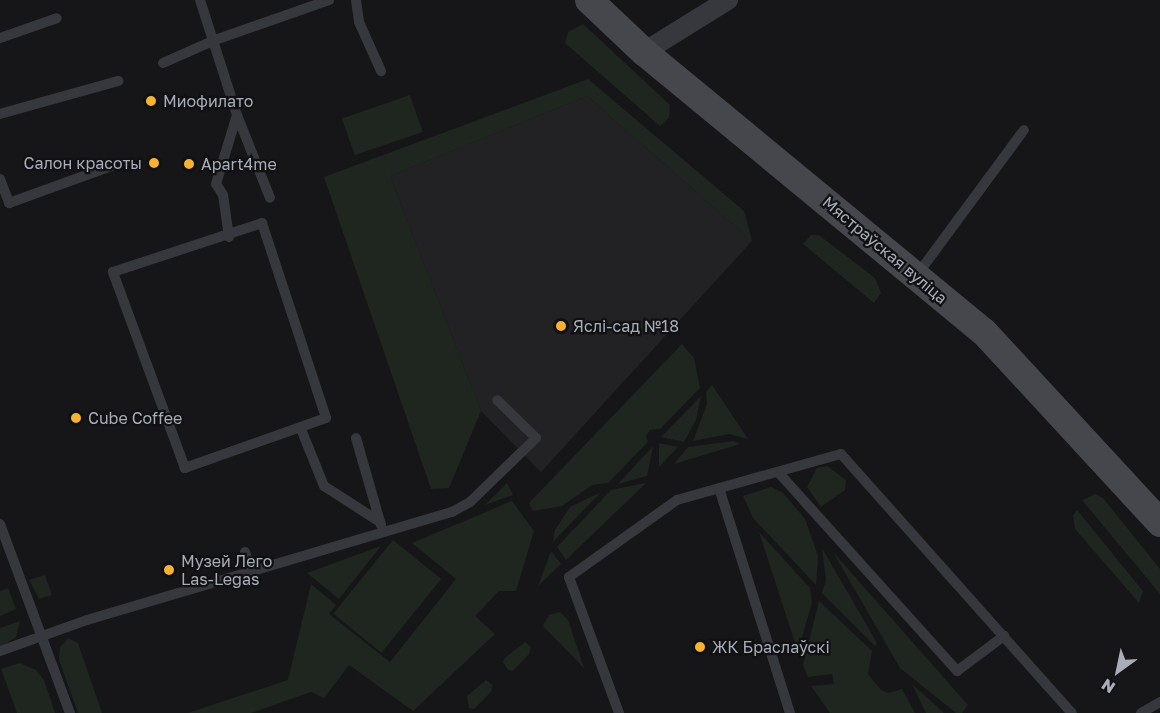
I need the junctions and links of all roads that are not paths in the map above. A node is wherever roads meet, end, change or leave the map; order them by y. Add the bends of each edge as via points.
1 (200, 0) edge
2 (329, 0) edge
3 (356, 0) edge
4 (589, 0) edge
5 (728, 0) edge
6 (57, 18) dead end
7 (0, 38) edge
8 (214, 40) junction
9 (644, 52) junction
10 (163, 63) dead end
11 (381, 71) dead end
12 (118, 81) dead end
13 (0, 114) edge
14 (237, 115) junction
15 (1024, 130) dead end
16 (112, 166) dead end
17 (0, 179) edge
18 (270, 198) dead end
19 (229, 237) junction
20 (916, 276) junction
21 (497, 400) dead end
22 (301, 429) junction
23 (356, 438) dead end
24 (778, 472) junction
25 (719, 488) junction
26 (380, 522) junction
27 (1160, 522) edge
28 (0, 524) edge
29 (384, 534) junction
30 (245, 552) dead end
31 (252, 573) junction
32 (42, 636) junction
33 (1004, 636) junction
34 (0, 651) edge
35 (1160, 702) edge
36 (70, 713) edge
37 (619, 713) edge
38 (790, 713) edge
39 (1072, 713) edge
40 (1141, 713) edge

1 - 8 lane
2 - 8 lane
3 - 11 lane via 359,22
4 - 9 street, Мястраўская вуліца
5 - 9 street
6 - 7 lane
8 - 10 lane
8 - 14 lane
9 - 20 street, Мястраўская вуліца
12 - 13 lane
14 - 18 lane
14 - 19 lane via 216,184 223,195
15 - 20 lane
16 - 17 lane via 9,203
19 - 22 lane via 262,223 327,418
19 - 22 lane via 113,272 185,468
20 - 27 street, Мястраўская вуліца via 984,333
21 - 29 lane via 536,438 470,502 452,512
22 - 26 lane via 324,486
23 - 26 lane
24 - 25 lane
24 - 33 lane via 841,454
24 - 33 lane via 957,671
25 - 37 lane via 677,500 569,577
25 - 38 lane
26 - 29 lane
28 - 32 lane
29 - 31 lane
30 - 31 lane
31 - 32 lane
32 - 34 lane
32 - 36 lane
33 - 39 lane
35 - 40 lane

